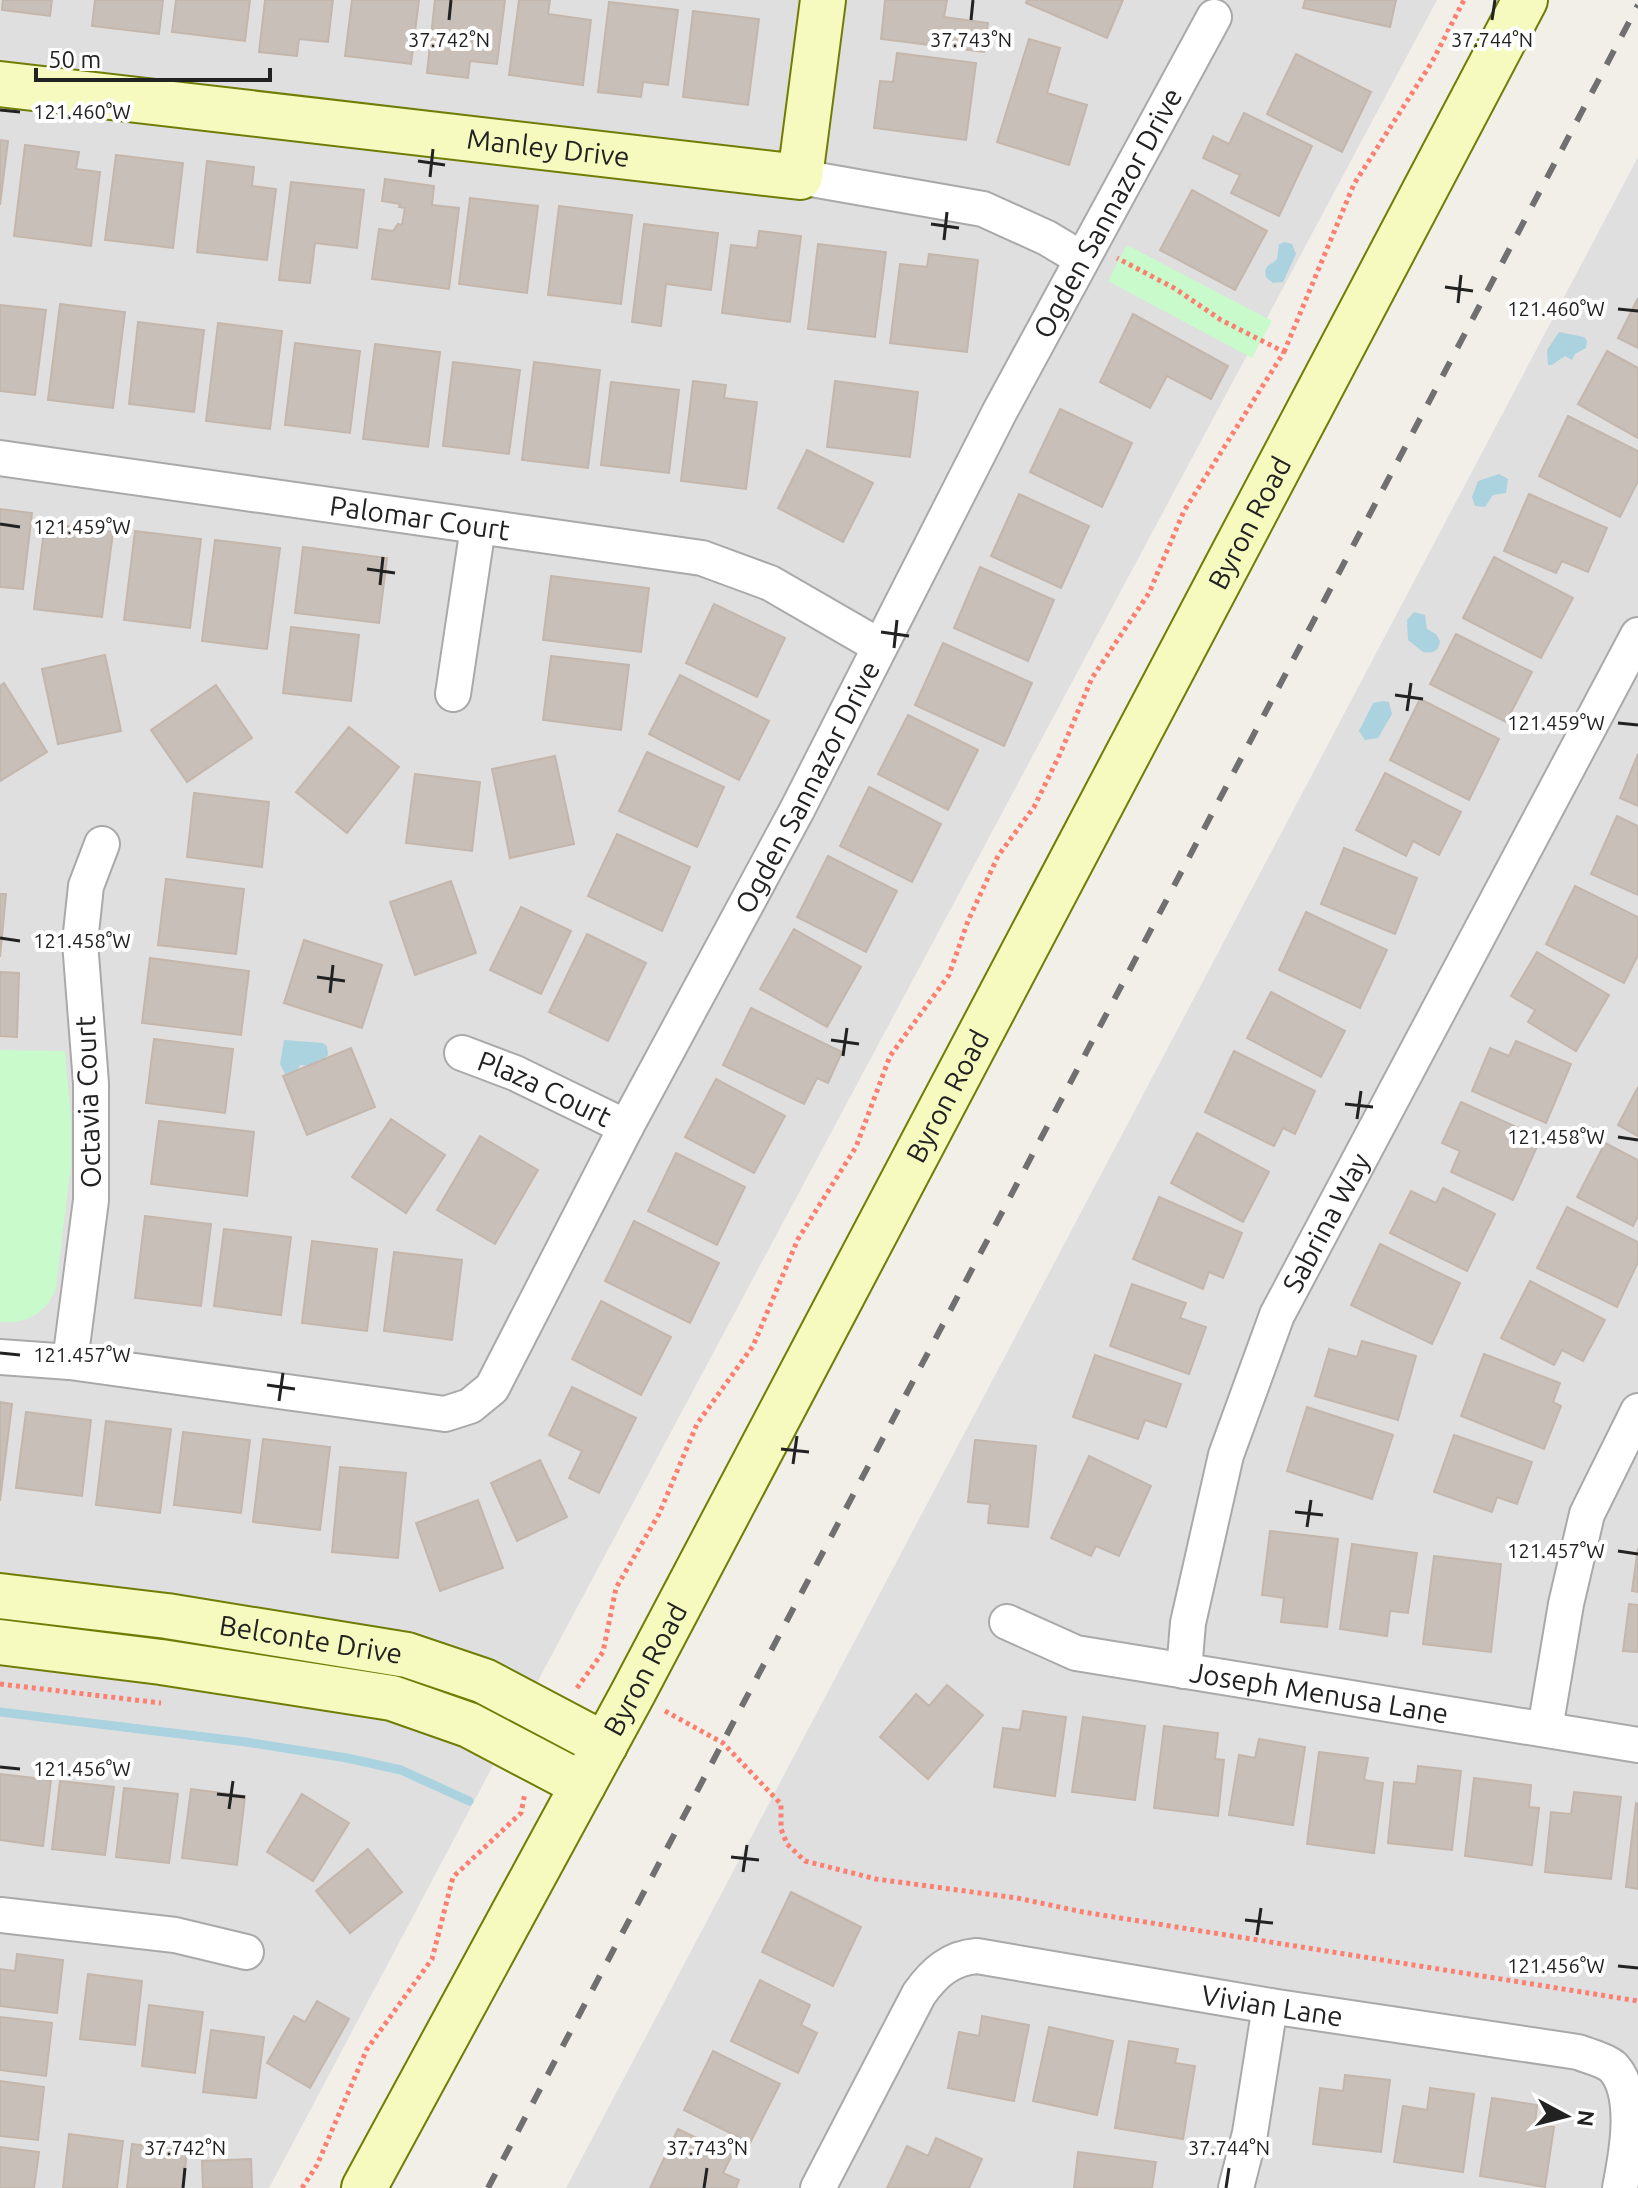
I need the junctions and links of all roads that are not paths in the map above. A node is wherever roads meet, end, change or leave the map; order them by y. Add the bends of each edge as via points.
1 (823, 0) edge
2 (1525, 0) edge
3 (1214, 17) dead end
4 (0, 84) edge
5 (800, 177) junction
6 (1087, 250) junction
7 (0, 458) edge
8 (478, 527) junction
9 (1638, 635) edge
10 (879, 646) junction
11 (453, 694) dead end
12 (102, 844) dead end
13 (462, 1053) dead end
14 (626, 1127) junction
15 (0, 1357) edge
16 (70, 1362) junction
17 (1638, 1411) edge
18 (0, 1596) edge
19 (1007, 1622) dead end
20 (0, 1642) edge
21 (1184, 1671) junction
22 (1545, 1729) junction
23 (605, 1745) junction
24 (1638, 1745) edge
25 (583, 1785) junction
26 (0, 1915) edge
27 (246, 1952) dead end
28 (1270, 2006) junction
29 (364, 2188) edge
30 (818, 2188) edge
31 (1236, 2188) edge
32 (1620, 2188) edge

1 - 5 main road
2 - 23 main road, Byron Road
3 - 6 street, Ogden Sannazor Drive
4 - 5 main road, Manley Drive
5 - 6 street, Manley Drive via 983,209
6 - 10 street, Ogden Sannazor Drive
7 - 8 street, Palomar Court
8 - 10 street, Palomar Court via 702,558 770,583
8 - 11 street
9 - 21 street, Sabrina Way via 1277,1315 1226,1455 1188,1623
10 - 14 street, Ogden Sannazor Drive
12 - 16 street, Octavia Court via 86,886 80,942 91,1083 91,1200
13 - 14 street, Plaza Court
14 - 16 street, Ogden Sannazor Drive via 492,1388 470,1406 445,1414
15 - 16 street, Ogden Sannazor Drive
17 - 22 street via 1587,1514
18 - 23 main road, Belconte Drive via 167,1616 407,1655 484,1681
19 - 21 street, Joseph Menusa Lane via 1076,1653
20 - 25 main road, Belconte Drive via 392,1698 469,1725
21 - 22 street, Joseph Menusa Lane
22 - 24 street, Joseph Menusa Lane
23 - 25 main road, Byron Road
25 - 29 main road, Byron Road
26 - 27 street via 175,1935
28 - 30 street, Vivian Lane via 961,1957 933,1975 919,1994
28 - 31 street
28 - 32 street, Vivian Lane via 1578,2052 1612,2066 1629,2092 1629,2145

